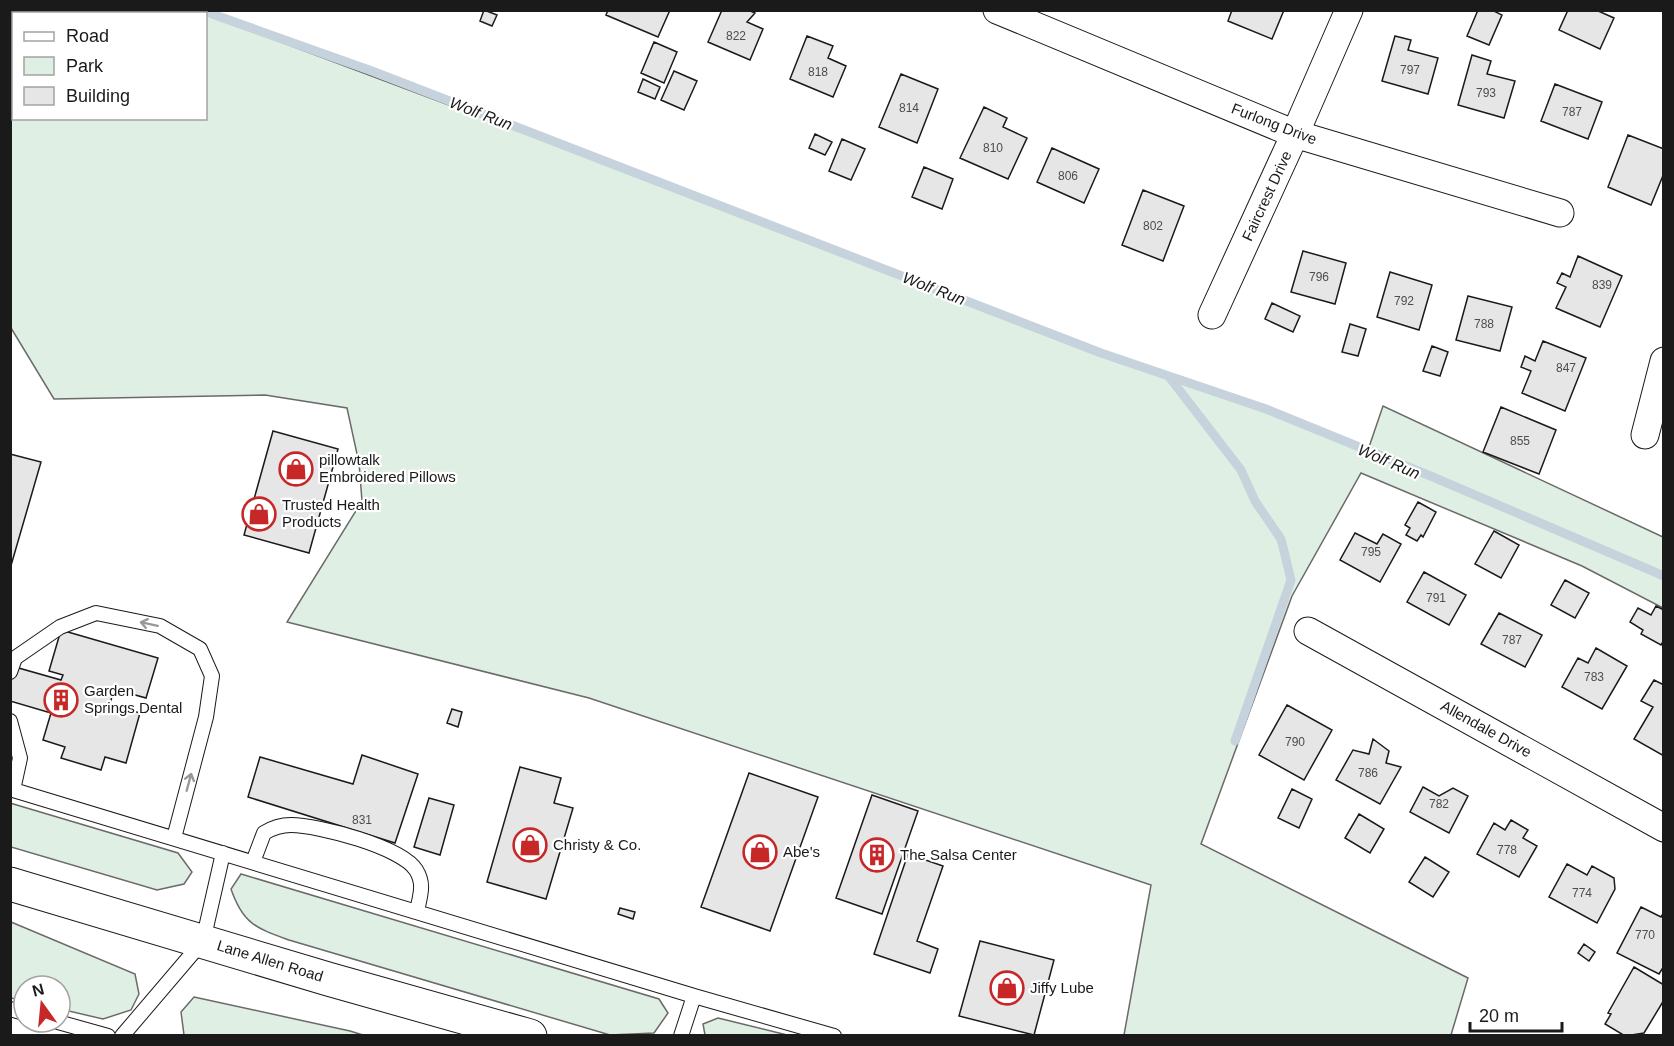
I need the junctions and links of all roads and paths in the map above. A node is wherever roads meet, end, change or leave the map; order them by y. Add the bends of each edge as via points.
1 (997, 10) edge
2 (1348, 10) edge
3 (1295, 135) junction
4 (1560, 213) dead end
5 (1212, 315) dead end
6 (1664, 361) edge
7 (1652, 431) edge
8 (1308, 631) dead end
9 (10, 672) edge
10 (10, 721) edge
11 (12, 789) edge
12 (1664, 828) edge
13 (174, 838) junction
14 (223, 853) junction
15 (253, 862) junction
16 (10, 884) edge
17 (417, 911) junction
18 (203, 941) junction
19 (694, 996) junction
20 (72, 1026) edge
21 (108, 1035) edge
22 (122, 1035) edge
23 (530, 1035) edge
24 (681, 1035) edge
25 (834, 1035) edge

1 - 3 street, Furlong Drive
2 - 3 street, Faircrest Drive
3 - 4 street, Furlong Drive
3 - 5 street, Faircrest Drive
6 - 7 street
8 - 12 street, Allendale Drive
13 -> 9 lane via 206,717 212,676 200,649 160,626 96,613 60,627 15,658
10 - 11 lane via 20,758
11 - 13 lane
13 - 14 lane
14 - 15 lane
14 - 18 lane
15 - 17 lane
15 - 17 lane via 264,833 274,828 315,828 353,838 397,855 416,869 423,885
16 - 18 main road, Lane Allen Road
17 - 19 lane
18 - 22 lane
18 - 23 main road, Lane Allen Road
19 - 24 lane
19 - 25 lane
20 - 21 lane

